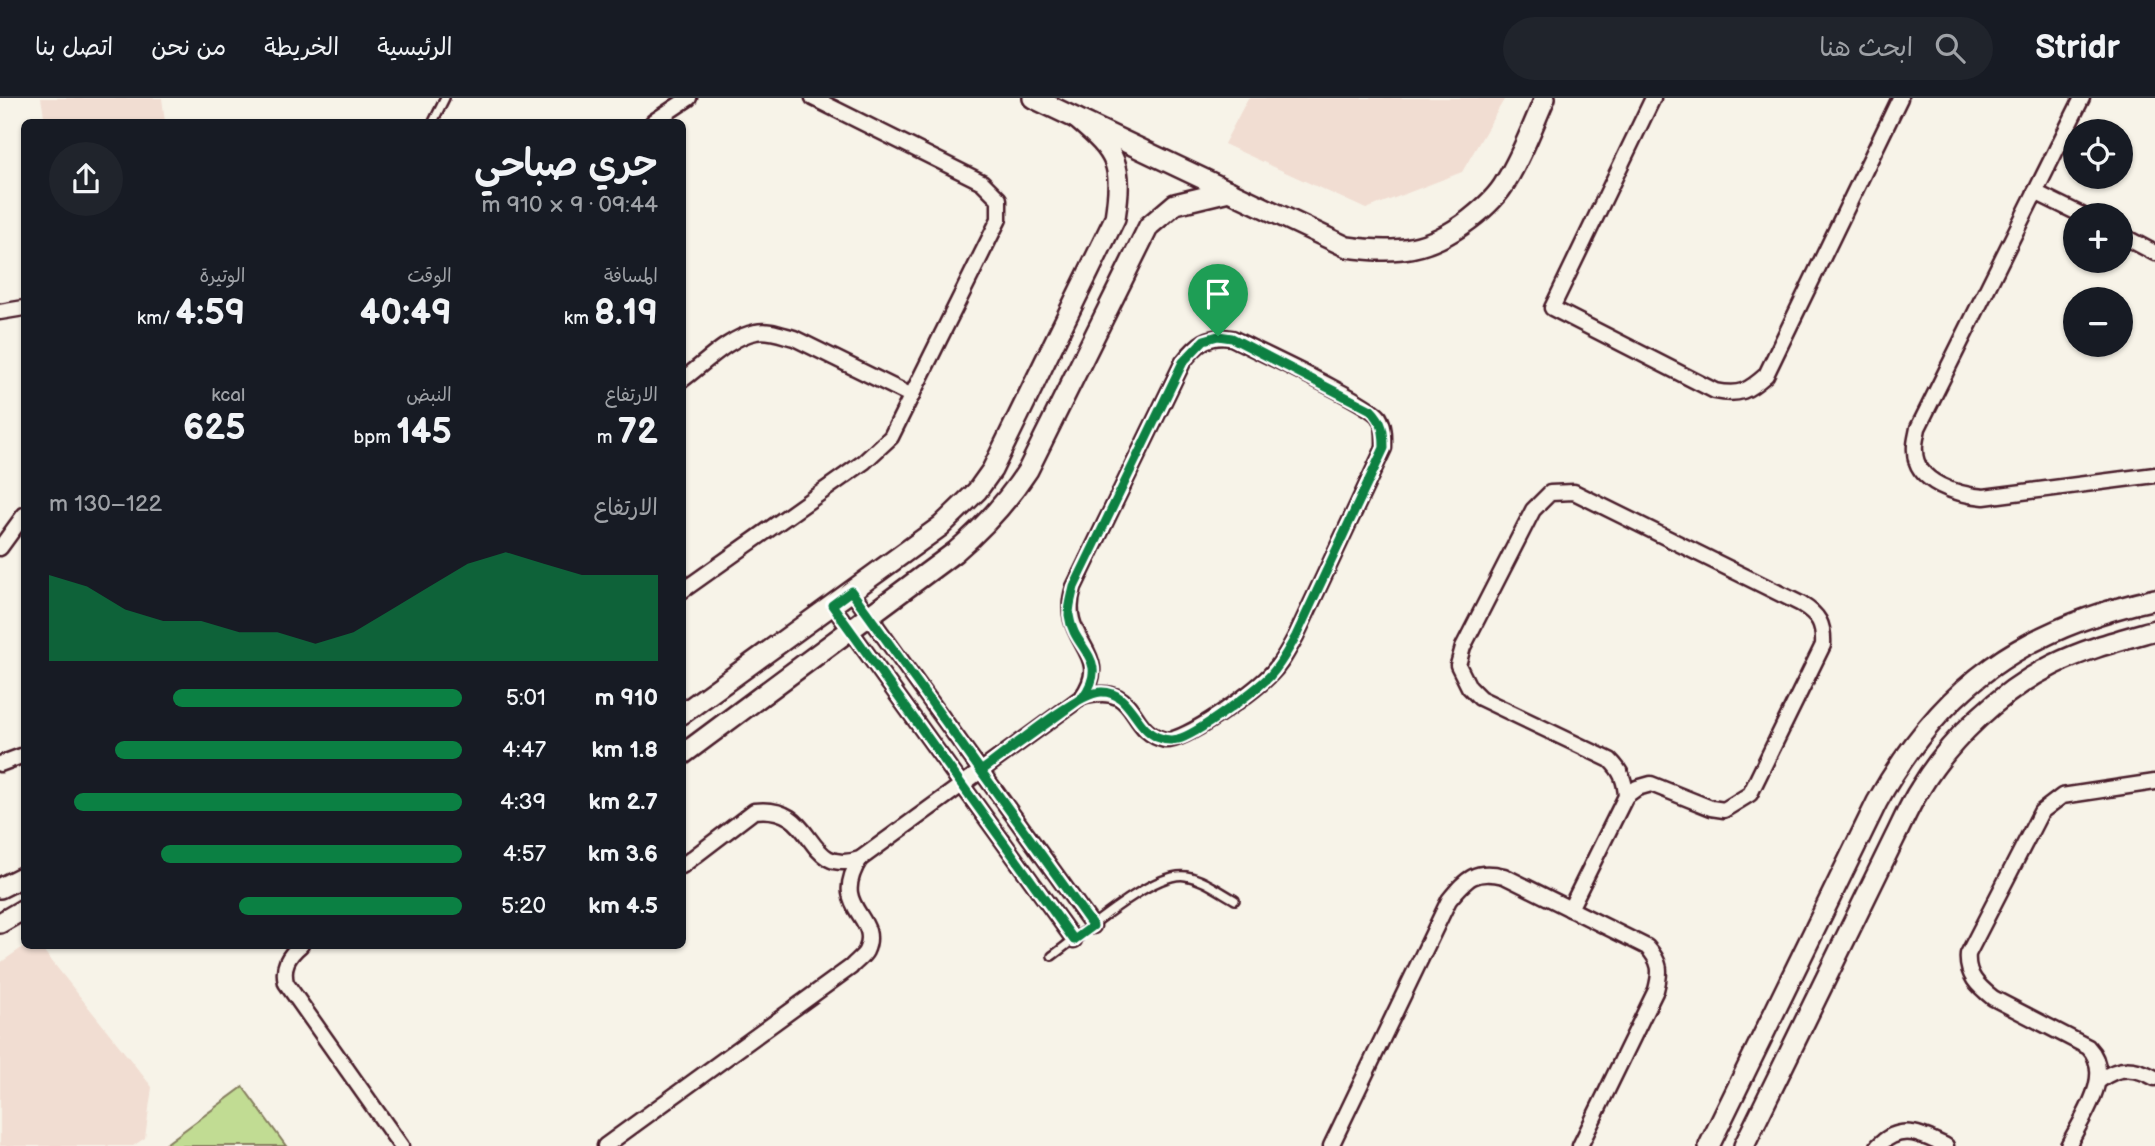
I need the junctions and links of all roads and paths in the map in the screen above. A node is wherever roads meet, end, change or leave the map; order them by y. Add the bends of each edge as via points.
1 (445, 98) edge
2 (689, 98) edge
3 (813, 98) edge
4 (1032, 98) edge
5 (1545, 98) edge
6 (1653, 98) edge
7 (1900, 98) edge
8 (2082, 98) edge
9 (434, 119) edge
10 (658, 119) edge
11 (1077, 119) junction
12 (1229, 191) junction
13 (2035, 192) junction
14 (2063, 206) edge
15 (2133, 241) edge
16 (2155, 253) edge
17 (21, 308) edge
18 (0, 312) edge
19 (686, 377) edge
20 (912, 396) junction
21 (2155, 475) edge
22 (21, 519) edge
23 (0, 548) edge
24 (686, 588) edge
25 (851, 591) junction
26 (2155, 599) edge
27 (832, 605) junction
28 (869, 616) junction
29 (850, 630) junction
30 (2155, 630) edge
31 (1083, 697) junction
32 (686, 711) edge
33 (686, 752) edge
34 (21, 756) edge
35 (0, 764) edge
36 (981, 771) junction
37 (2155, 782) edge
38 (962, 785) junction
39 (1626, 796) junction
40 (860, 859) junction
41 (686, 863) edge
42 (21, 878) edge
43 (0, 888) edge
44 (1235, 900) dead end
45 (1570, 909) junction
46 (21, 911) edge
47 (0, 923) edge
48 (1093, 926) junction
49 (1074, 940) junction
50 (297, 949) edge
51 (1052, 956) dead end
52 (2155, 1078) edge
53 (2099, 1080) junction
54 (401, 1146) edge
55 (605, 1146) edge
56 (1331, 1146) edge
57 (1580, 1146) edge
58 (1709, 1146) edge
59 (1744, 1146) edge
60 (1878, 1146) edge
61 (1946, 1146) edge
62 (2068, 1146) edge

1 - 9 lane
2 - 10 street
3 - 20 street via 982,182 999,199 999,219
4 - 11 street
5 - 12 street via 1506,183 1446,238 1412,249 1379,252 1347,247
6 - 7 street via 1552,308 1715,391 1733,394 1751,388 1766,375
8 - 13 street
11 - 12 street
11 - 25 street via 1107,144 1116,163 1118,198 1108,236 992,470 977,491 941,526
12 - 28 street via 1175,204 1149,226 1053,422 1009,500 956,552
13 - 14 street
13 - 21 street via 1918,428 1917,465 1930,479 1962,495 1984,497
15 - 16 street
17 - 18 street
19 - 20 street via 735,341 756,332 774,332
20 - 24 street via 891,437 864,462
22 - 23 street
25 - 27 street
25 - 28 street
26 - 58 street via 2083,618 2035,638 1998,662 1931,722 1899,762 1877,802
27 - 29 street
27 - 32 street
28 - 29 street
28 - 36 street
29 - 33 street
29 - 38 street
30 - 59 street via 2102,644 2052,665 1983,714 1949,750 1920,788 1901,824
31 - 31 street via 1112,694 1124,700 1155,736 1180,739 1268,678 1296,636 1384,448 1379,417 1232,338 1218,336 1193,349 1070,600 1073,629 1093,662 1091,685
31 - 36 street
34 - 35 street
36 - 38 street
36 - 48 street
37 - 53 street via 2062,796 2049,804 1968,954 1967,964 1981,989 2088,1046 2096,1055
38 - 40 street
38 - 49 street
39 - 39 street via 1651,784 1724,810 1750,794 1824,645 1824,629 1814,612 1801,604 1573,492 1550,492 1533,510 1458,665 1480,698 1610,760 1619,769
39 - 45 street
40 - 41 street via 835,863 824,857 791,816 769,809 754,811
40 - 55 street via 848,882 850,898 869,937 865,952 851,967
42 - 43 street
44 - 48 lane via 1200,881 1167,876
45 - 56 street via 1504,876 1489,872 1466,880 1449,901
45 - 57 street via 1647,947 1657,957 1661,971
46 - 47 street
48 - 49 lane
49 - 51 lane
50 - 54 street via 286,962 286,983
52 - 53 street via 2125,1068
53 - 62 street
60 - 61 street via 1894,1133 1905,1131

